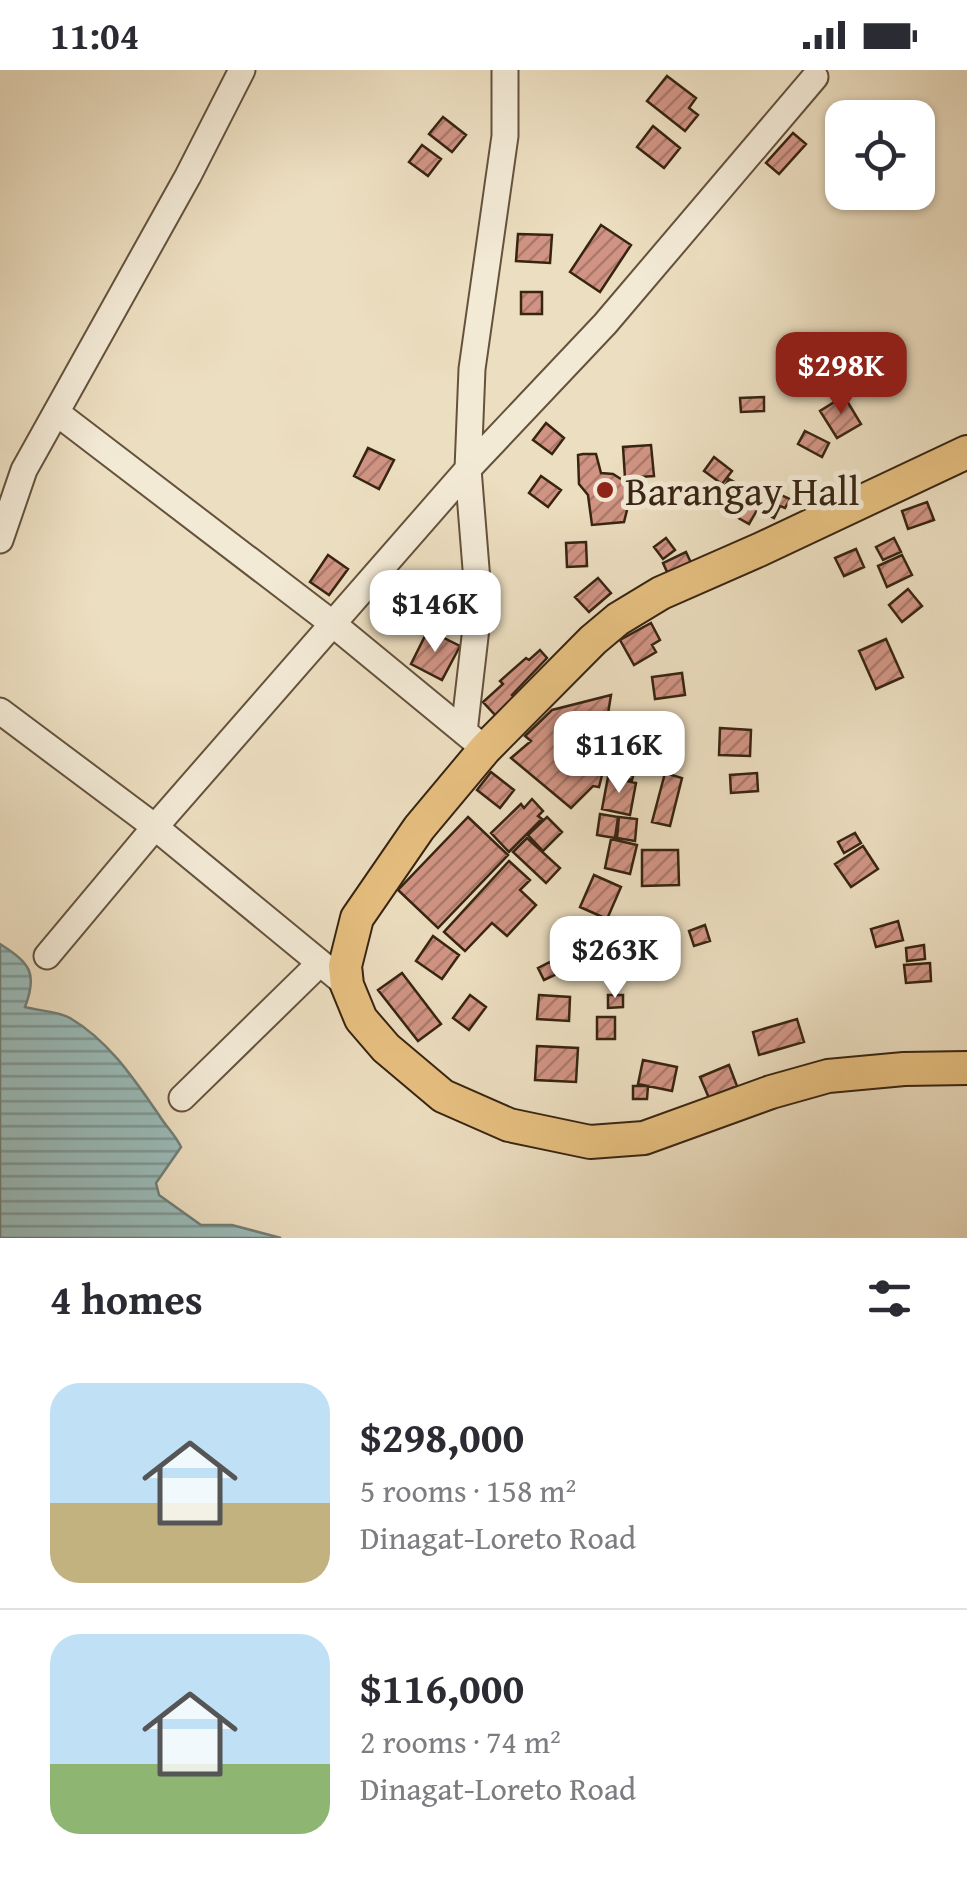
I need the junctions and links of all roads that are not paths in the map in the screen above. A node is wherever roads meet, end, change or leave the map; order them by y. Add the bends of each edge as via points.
1 (242, 70) edge
2 (504, 70) edge
3 (814, 72) edge
4 (56, 413) junction
5 (967, 452) edge
6 (468, 469) junction
7 (0, 540) edge
8 (333, 624) junction
9 (0, 688) edge
10 (0, 711) edge
11 (38, 740) junction
12 (475, 740) junction
13 (155, 826) junction
14 (47, 956) dead end
15 (320, 963) junction
16 (347, 985) junction
17 (967, 1068) edge
18 (182, 1098) dead end

1 - 4 street
2 - 6 street via 504,136 472,369
3 - 6 street via 605,324
4 - 7 street via 24,470
4 - 8 street
5 - 12 main road via 661,592
6 - 8 street
6 - 12 street via 477,581
8 - 12 street
8 - 13 street
9 - 11 street
10 - 11 street
11 - 13 street
12 - 16 main road via 357,918
13 - 14 street
13 - 15 street
15 - 16 street
15 - 18 street
16 - 17 main road via 360,1019 443,1096 510,1125 590,1142 644,1138 828,1076

